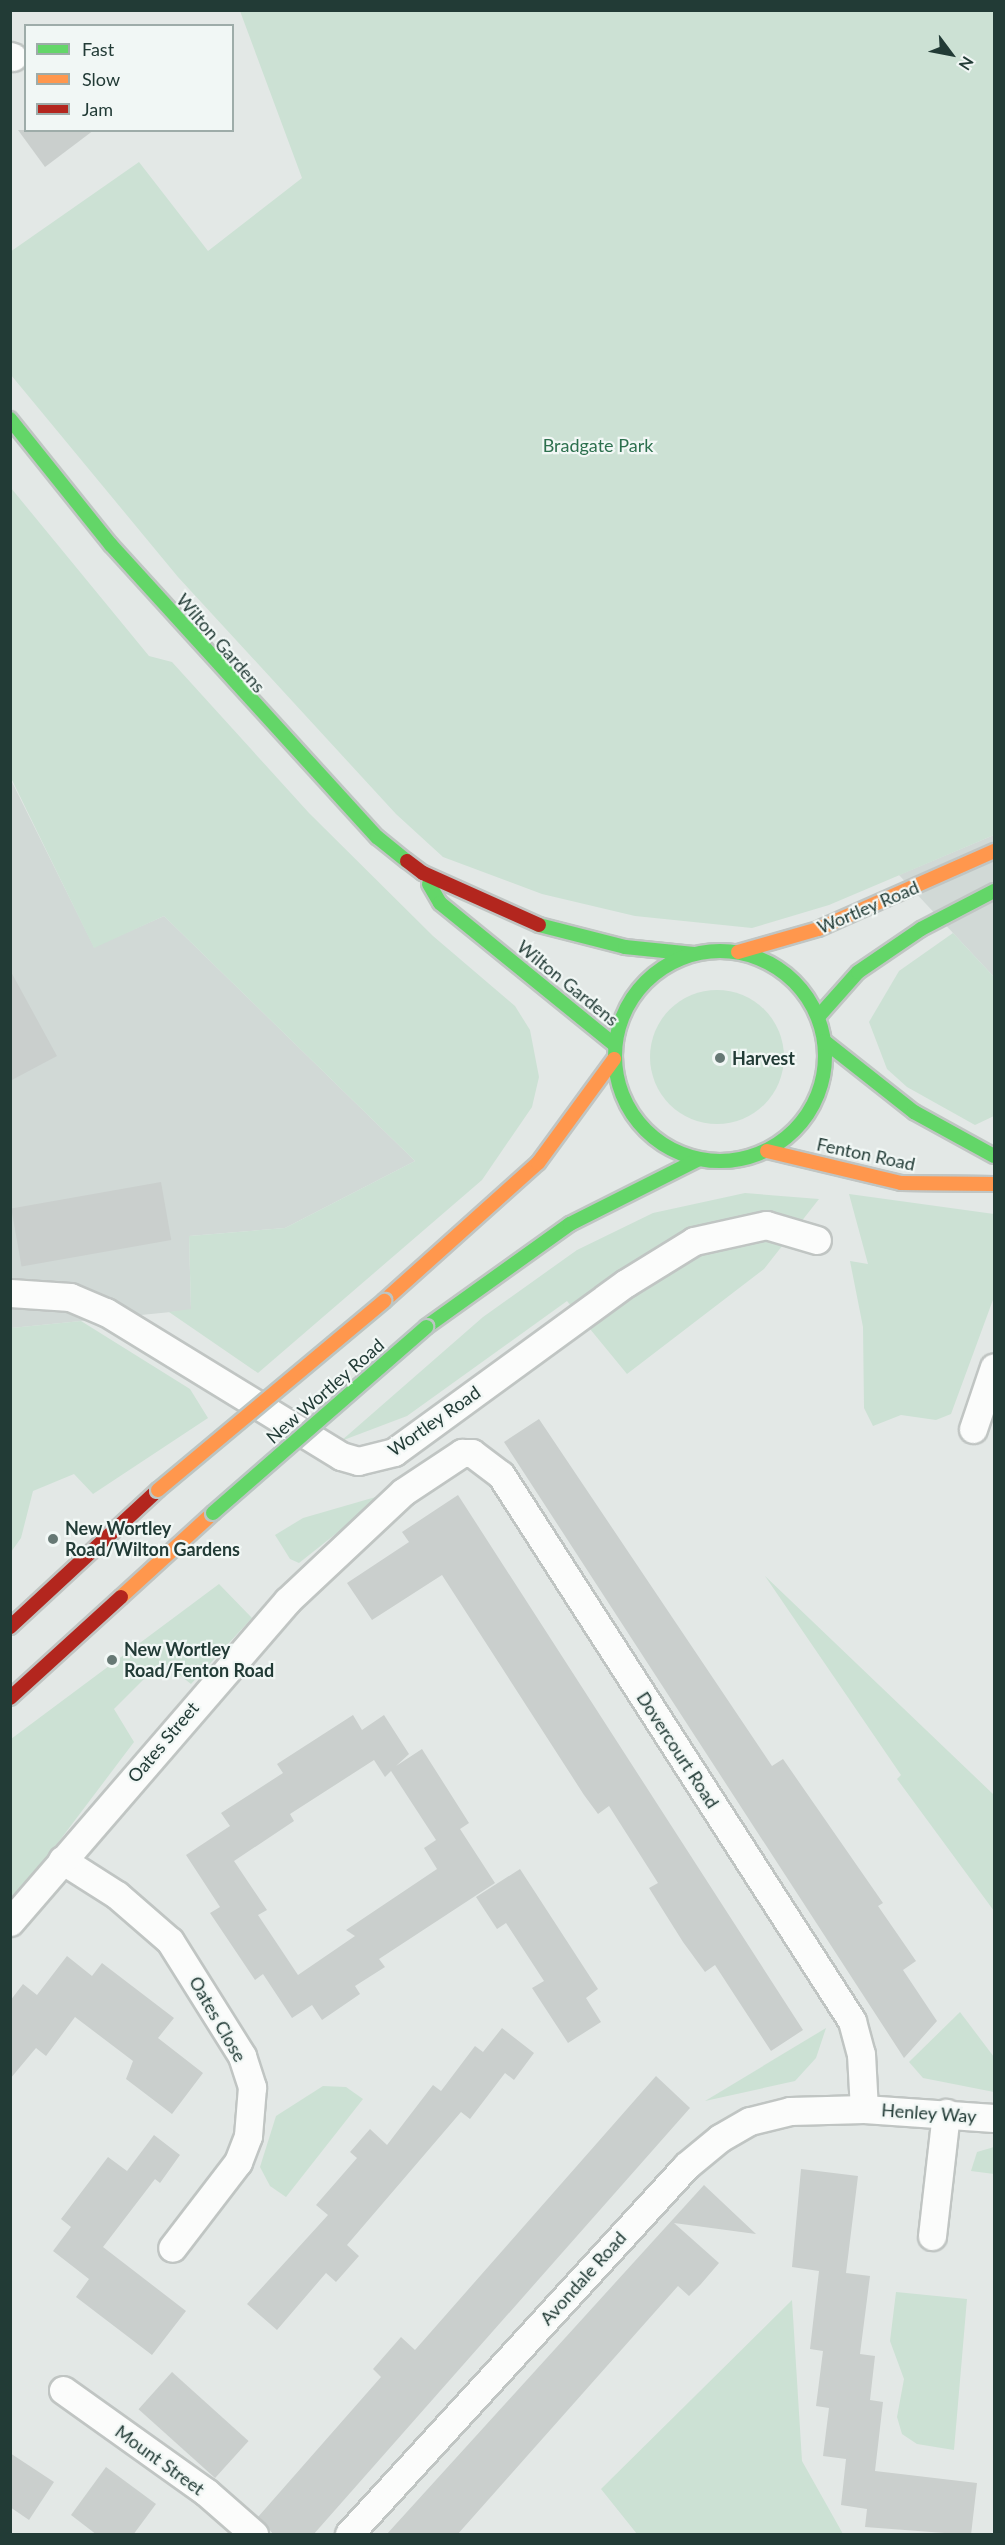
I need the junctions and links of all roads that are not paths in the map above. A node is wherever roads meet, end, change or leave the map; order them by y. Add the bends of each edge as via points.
1 (10, 418) edge
2 (994, 851) edge
3 (423, 873) junction
4 (994, 891) edge
5 (738, 952) junction
6 (694, 954) junction
7 (818, 1017) junction
8 (824, 1041) junction
9 (615, 1052) junction
10 (767, 1151) junction
11 (994, 1156) edge
12 (699, 1160) junction
13 (994, 1184) edge
14 (817, 1240) dead end
15 (10, 1293) edge
16 (994, 1367) edge
17 (973, 1429) dead end
18 (430, 1473) joint
19 (10, 1626) edge
20 (10, 1698) edge
21 (62, 1860) junction
22 (10, 1922) edge
23 (864, 2109) junction
24 (946, 2113) junction
25 (994, 2118) edge
26 (932, 2235) dead end
27 (172, 2248) dead end
28 (63, 2390) dead end
29 (254, 2535) edge
30 (349, 2535) edge

1 - 3 main road, Wilton Gardens via 111,545 279,735 377,837
2 - 5 main road, Wortley Road via 818,929
3 - 6 main road, Wilton Gardens via 546,928 625,946
3 - 9 main road, Wilton Gardens via 440,903
4 - 7 main road via 921,928 858,972
5 - 6 main road
5 - 7 main road via 772,964 790,979
6 - 9 main road via 670,963 638,990 621,1020
7 - 8 main road
8 - 10 main road via 824,1074 813,1105 793,1132
8 - 11 main road via 914,1112
9 - 12 main road via 621,1094 639,1124 666,1147
9 - 19 main road, New Wortley Road, bridge via 538,1163 384,1301 158,1490
10 - 12 main road via 734,1160
10 - 13 main road, Fenton Road via 902,1183
12 - 20 main road, New Wortley Road, bridge via 570,1224 426,1327
14 - 15 street, Wortley Road via 766,1225 694,1241 626,1283 394,1452 358,1461 341,1456 106,1312 70,1297
16 - 17 street
18 - 21 street, Oates Street via 319,1570 208,1689
18 - 23 street, Dovercourt Road via 462,1453 482,1458 501,1475 852,2021 861,2054
21 - 22 street, Oates Street
21 - 27 street, Oates Close via 117,1895 170,1941 242,2055 252,2087 248,2136 238,2162
23 - 24 street, Henley Way
23 - 30 street, Avondale Road via 790,2111 750,2121 686,2166
24 - 25 street, Henley Way
24 - 26 street
28 - 29 street, Mount Street via 206,2492

